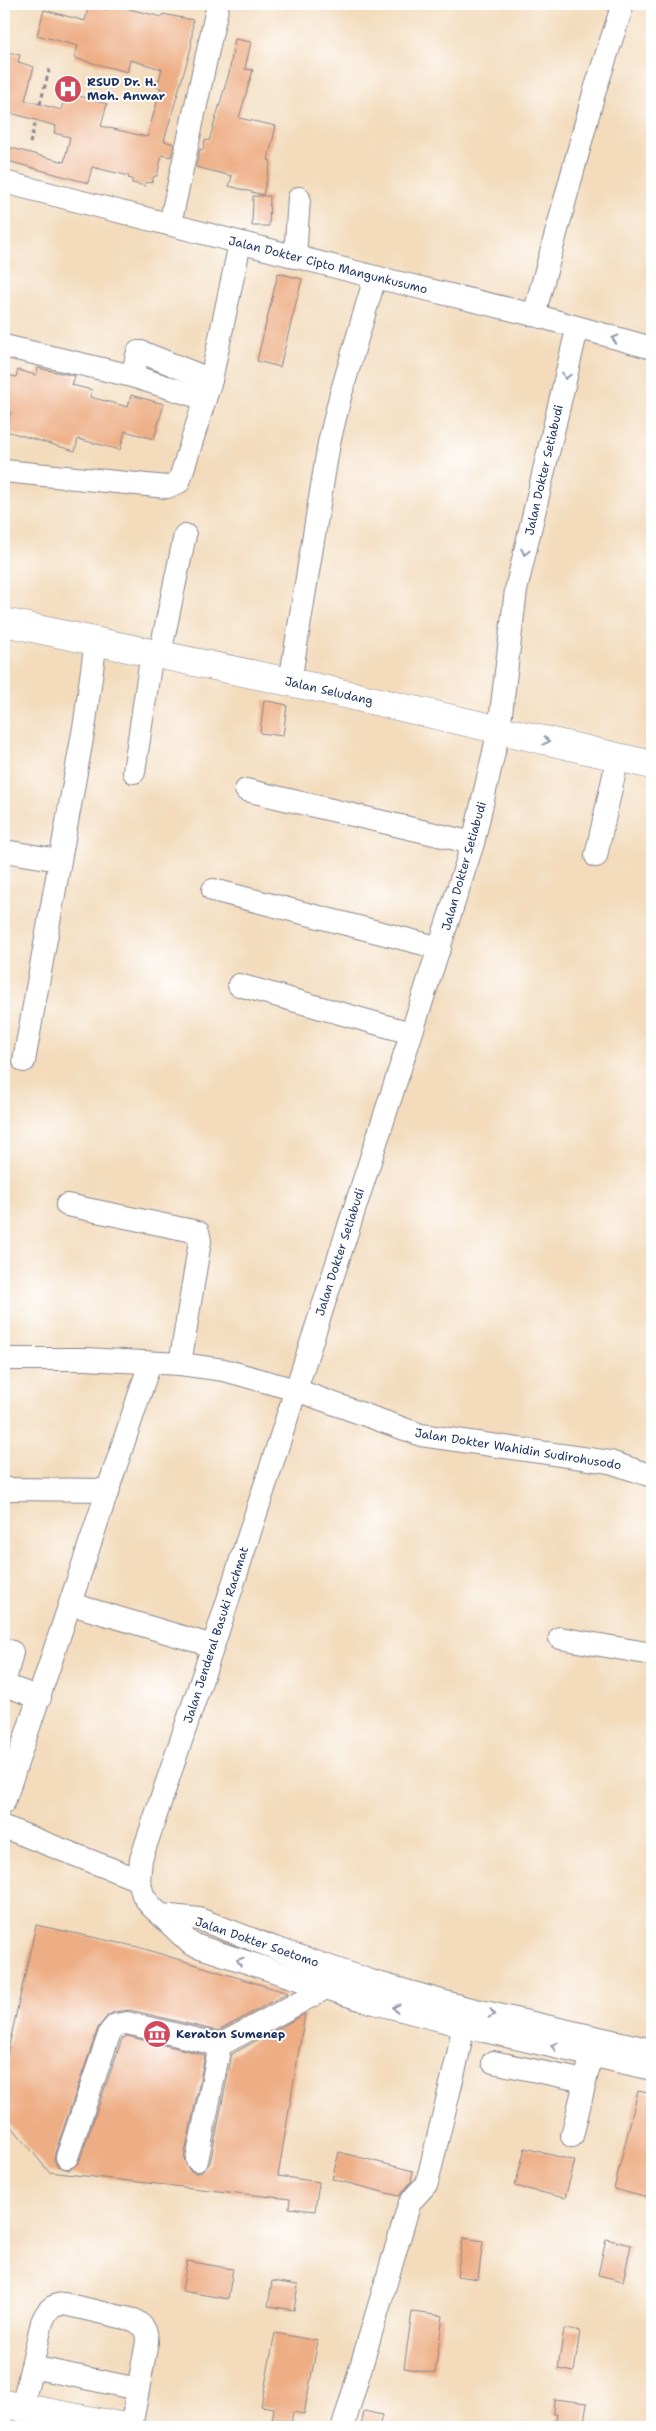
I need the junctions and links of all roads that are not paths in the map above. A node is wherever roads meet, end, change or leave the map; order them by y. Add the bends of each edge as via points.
1 (218, 4) edge
2 (623, 4) edge
3 (4, 182) edge
4 (298, 198) dead end
5 (170, 224) junction
6 (240, 243) junction
7 (296, 257) junction
8 (374, 277) junction
9 (534, 315) junction
10 (577, 329) junction
11 (4, 346) edge
12 (652, 348) edge
13 (208, 390) junction
14 (4, 471) edge
15 (185, 535) dead end
16 (4, 622) edge
17 (96, 640) junction
18 (156, 653) junction
19 (290, 682) junction
20 (499, 730) junction
21 (618, 757) junction
22 (652, 765) edge
23 (134, 772) dead end
24 (246, 790) dead end
25 (473, 844) junction
26 (4, 851) edge
27 (596, 856) dead end
28 (59, 860) junction
29 (213, 890) dead end
30 (440, 948) junction
31 (239, 985) dead end
32 (411, 1033) junction
33 (24, 1061) dead end
34 (67, 1205) dead end
35 (4, 1359) edge
36 (150, 1363) junction
37 (180, 1364) junction
38 (296, 1390) junction
39 (652, 1476) edge
40 (4, 1488) edge
41 (109, 1490) junction
42 (71, 1604) junction
43 (560, 1638) dead end
44 (213, 1646) junction
45 (4, 1649) edge
46 (652, 1654) edge
47 (40, 1698) junction
48 (4, 1802) edge
49 (4, 1827) edge
50 (139, 1880) junction
51 (161, 1916) joint
52 (329, 1978) junction
53 (465, 2017) junction
54 (220, 2045) junction
55 (593, 2046) junction
56 (652, 2050) edge
57 (493, 2062) dead end
58 (652, 2069) edge
59 (585, 2081) junction
60 (572, 2136) dead end
61 (67, 2157) dead end
62 (197, 2160) dead end
63 (32, 2367) junction
64 (138, 2389) junction
65 (9, 2406) edge
66 (68, 2422) edge
67 (125, 2427) edge
68 (131, 2427) edge
69 (343, 2427) edge

1 - 5 street
2 - 9 street via 594,93
3 - 5 street, Jalan Dokter Cipto Mangunkusumo
4 - 7 street
5 - 6 street, Jalan Dokter Cipto Mangunkusumo
6 - 7 street, Jalan Dokter Cipto Mangunkusumo
6 - 13 street
7 - 8 street, Jalan Dokter Cipto Mangunkusumo
8 - 9 street, Jalan Dokter Cipto Mangunkusumo
8 - 19 street via 329,443
9 - 10 street, Jalan Dokter Cipto Mangunkusumo
12 -> 10 street, Jalan Dokter Cipto Mangunkusumo
10 -> 20 street, Jalan Dokter Setiabudi via 516,590
11 - 13 street via 132,376 139,352
13 - 14 street via 182,478 174,486
15 - 18 street
16 - 17 main road, Jalan Seludang
17 - 18 main road, Jalan Seludang
17 - 28 street via 85,722
18 - 19 main road, Jalan Seludang
18 - 23 street
19 - 20 main road, Jalan Seludang
20 -> 21 main road, Jalan Seludang
20 - 25 street, Jalan Dokter Setiabudi
21 - 22 main road, Jalan Seludang
21 - 27 street
24 - 25 street
25 - 30 street, Jalan Dokter Setiabudi
26 - 28 street
28 - 33 street
29 - 30 street
30 - 32 street, Jalan Dokter Setiabudi
31 - 32 street
32 - 38 street, Jalan Dokter Setiabudi
34 - 37 street via 198,1232 200,1241
35 - 36 street, Jalan Dokter Wahidin Sudirohusodo
36 - 37 street, Jalan Dokter Wahidin Sudirohusodo
36 - 41 street
37 - 38 street, Jalan Dokter Wahidin Sudirohusodo via 224,1370
38 - 39 street, Jalan Dokter Wahidin Sudirohusodo via 421,1435 610,1462
38 - 44 street, Jalan Jenderal Basuki Rachmat
40 - 41 street
41 - 42 street
42 - 44 street
42 - 47 street
43 - 46 street
44 - 50 street, Jalan Jenderal Basuki Rachmat via 141,1859
45 - 47 street via 12,1652 4,1685
47 - 48 street
49 - 50 street
50 - 51 street, Jalan Jenderal Basuki Rachmat via 143,1895
51 - 52 street, Jalan Dokter Soetomo via 191,1944
52 - 53 street, Jalan Dokter Soetomo
52 - 54 street
53 - 55 street, Jalan Dokter Soetomo
53 - 69 street via 427,2183 408,2205
54 - 61 street via 127,2023 116,2026 110,2032
54 - 62 street
55 - 56 street, Jalan Dokter Soetomo
55 - 58 street, Jalan Dokter Soetomo
55 - 59 street
57 - 59 street
59 - 60 street
63 - 64 street
63 - 64 street via 47,2310 64,2304 134,2320 142,2325 147,2332 147,2342
63 - 65 street
64 - 68 street
65 - 66 main road
66 - 67 main road

